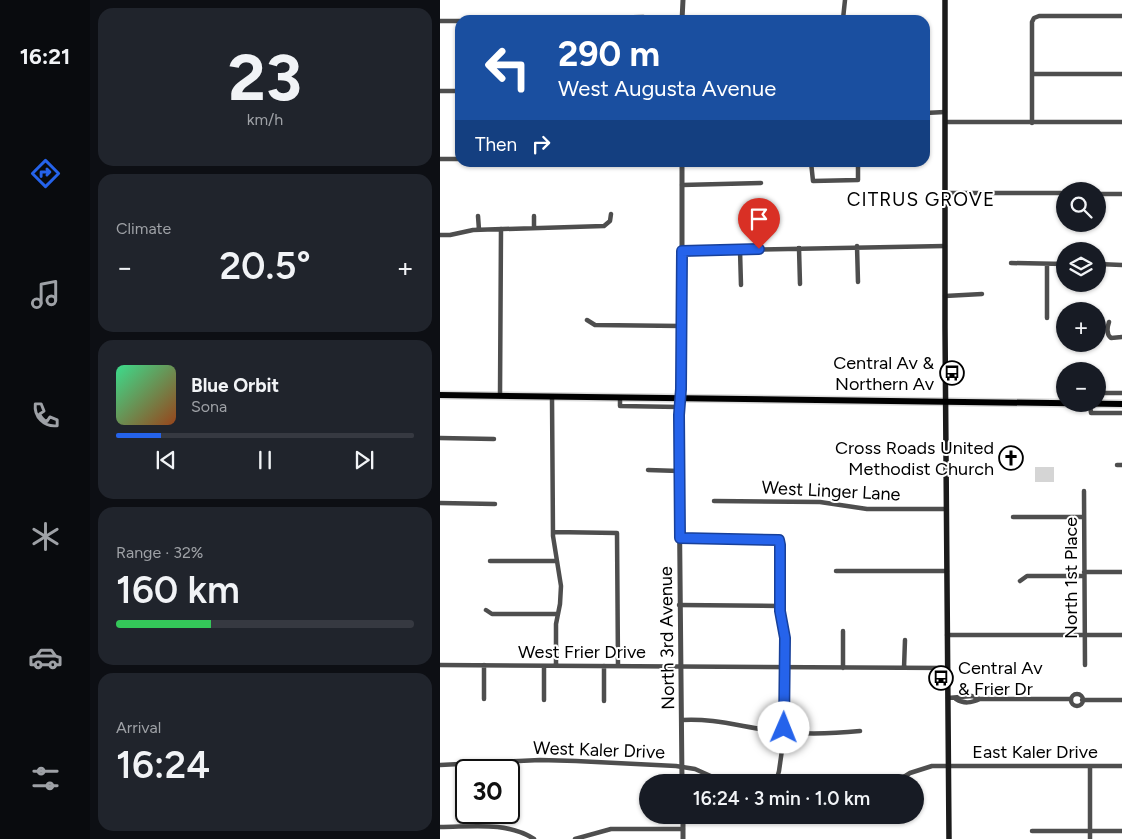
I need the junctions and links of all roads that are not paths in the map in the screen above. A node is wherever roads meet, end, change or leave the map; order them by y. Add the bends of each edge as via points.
1 (682, 0) edge
2 (845, 0) edge
3 (945, 0) edge
4 (682, 15) edge
5 (842, 15) edge
6 (1122, 16) edge
7 (455, 20) edge
8 (440, 21) edge
9 (1032, 74) junction
10 (1122, 74) edge
11 (440, 91) edge
12 (455, 91) edge
13 (946, 112) junction
14 (930, 113) edge
15 (946, 122) junction
16 (1122, 122) edge
17 (1032, 123) junction
18 (455, 158) edge
19 (440, 159) edge
20 (682, 167) edge
21 (812, 167) edge
22 (858, 167) edge
23 (761, 183) dead end
24 (682, 185) junction
25 (946, 193) junction
26 (1056, 193) edge
27 (1106, 194) edge
28 (1122, 194) edge
29 (611, 214) dead end
30 (478, 216) dead end
31 (534, 216) dead end
32 (534, 228) junction
33 (501, 229) junction
34 (479, 230) junction
35 (440, 235) edge
36 (858, 246) junction
37 (945, 246) junction
38 (799, 248) junction
39 (740, 250) junction
40 (682, 251) junction
41 (1011, 263) dead end
42 (1047, 264) junction
43 (1056, 264) edge
44 (1106, 264) edge
45 (1122, 264) edge
46 (858, 282) dead end
47 (800, 284) dead end
48 (741, 285) dead end
49 (982, 294) dead end
50 (945, 296) junction
51 (1047, 318) dead end
52 (587, 320) dead end
53 (1109, 322) dead end
54 (681, 326) junction
55 (1122, 337) edge
56 (1106, 393) edge
57 (1122, 394) edge
58 (440, 396) edge
59 (500, 396) junction
60 (552, 397) junction
61 (620, 398) junction
62 (680, 399) junction
63 (946, 402) junction
64 (1056, 404) edge
65 (1106, 404) edge
66 (1122, 404) edge
67 (679, 407) junction
68 (1091, 412) edge
69 (1122, 413) edge
70 (440, 438) edge
71 (494, 439) dead end
72 (648, 470) dead end
73 (679, 471) junction
74 (1084, 491) dead end
75 (714, 501) dead end
76 (440, 503) edge
77 (495, 504) dead end
78 (946, 509) junction
79 (1013, 516) dead end
80 (1084, 517) junction
81 (553, 532) junction
82 (680, 538) junction
83 (490, 561) dead end
84 (557, 561) junction
85 (836, 571) dead end
86 (947, 571) junction
87 (1122, 572) edge
88 (1084, 574) junction
89 (1020, 581) dead end
90 (680, 605) junction
91 (780, 606) junction
92 (486, 610) dead end
93 (557, 614) junction
94 (843, 631) dead end
95 (947, 635) junction
96 (1085, 635) junction
97 (1122, 635) edge
98 (905, 640) dead end
99 (440, 665) edge
100 (1085, 665) dead end
101 (484, 666) junction
102 (544, 666) junction
103 (556, 666) junction
104 (604, 666) junction
105 (618, 666) junction
106 (681, 666) junction
107 (786, 667) junction
108 (843, 668) junction
109 (904, 668) junction
110 (948, 668) junction
111 (948, 698) junction
112 (484, 699) dead end
113 (544, 700) dead end
114 (1071, 700) junction
115 (1082, 700) junction
116 (1122, 700) edge
117 (604, 701) dead end
118 (682, 720) junction
119 (860, 731) dead end
120 (784, 732) junction
121 (440, 765) edge
122 (949, 766) junction
123 (1090, 766) junction
124 (1122, 766) edge
125 (682, 767) junction
126 (682, 774) edge
127 (707, 774) edge
128 (778, 774) edge
129 (908, 774) edge
130 (683, 824) edge
131 (440, 827) edge
132 (683, 829) junction
133 (1032, 831) dead end
134 (1090, 831) junction
135 (1122, 831) edge
136 (534, 839) edge
137 (575, 839) edge
138 (683, 839) edge
139 (949, 839) edge
140 (1090, 839) edge

1 - 4 street
2 - 5 street
3 - 13 main road
6 - 9 street via 1034,18
7 - 8 street
9 - 10 street
9 - 17 street
11 - 12 street
13 - 14 street
13 - 15 main road
15 - 17 street
15 - 25 main road
16 - 17 street
18 - 19 street
20 - 24 street, North 3rd Avenue
21 - 22 street via 813,181 858,180
23 - 24 street
24 - 40 street, North 3rd Avenue
25 - 26 street
25 - 37 main road
27 - 28 street
29 - 32 street via 610,221 604,226
30 - 34 street
31 - 32 street
32 - 33 street
33 - 34 street
33 - 59 street
34 - 35 street
36 - 37 street
36 - 38 street
36 - 46 street
37 - 50 main road
38 - 39 street
38 - 47 street
39 - 40 street
39 - 48 street
40 - 54 street, North 3rd Avenue
41 - 42 street
42 - 43 street
42 - 51 street
44 - 45 street
49 - 50 street
50 - 63 main road
52 - 54 street via 595,325
53 - 55 street via 1109,336
54 - 62 street, North 3rd Avenue
56 - 57 street
58 - 59 main road
59 - 60 main road
60 - 61 main road
60 - 81 street
61 - 62 main road
61 - 67 street via 620,406
62 - 63 main road
62 - 67 street, North 3rd Avenue
63 - 64 main road
63 - 78 main road
65 - 66 main road
67 - 73 street, North 3rd Avenue
68 - 69 street
70 - 71 street
72 - 73 street
73 - 82 street, North 3rd Avenue
74 - 80 street, North 1st Place
75 - 78 street, West Linger Lane via 820,502 867,509
76 - 77 street
78 - 86 main road
79 - 80 street
80 - 88 street, North 1st Place
81 - 84 street
81 - 105 street via 617,533
82 - 90 street, North 3rd Avenue
82 - 91 street via 779,540
83 - 84 street
84 - 93 street via 561,586
85 - 86 street
86 - 95 main road
87 - 88 street
88 - 89 street via 1027,576
88 - 96 street, North 1st Place
90 - 91 street
90 - 106 street, North 3rd Avenue
91 - 107 street
92 - 93 street via 492,614
93 - 103 street
94 - 108 street
95 - 96 street
95 - 110 main road
96 - 97 street
96 - 100 street, North 1st Place
98 - 109 street
99 - 101 street, West Frier Drive
101 - 102 street, West Frier Drive
101 - 112 street
102 - 103 street, West Frier Drive
102 - 113 street
103 - 104 street, West Frier Drive
104 - 105 street, West Frier Drive
104 - 117 street
105 - 106 street, West Frier Drive
106 - 107 street, West Frier Drive
106 - 118 street, North 3rd Avenue
107 - 108 street, West Frier Drive
107 - 120 street
108 - 109 street, West Frier Drive
109 - 110 street, West Frier Drive
110 - 111 main road
111 - 114 street
111 - 122 main road
114 - 115 street via 1078,706
114 - 115 street via 1074,694 1078,694
115 - 116 street
118 - 120 street via 708,720
118 - 125 street, North 3rd Avenue
119 - 120 street via 823,734
120 - 128 street
121 - 125 street, West Kaler Drive via 540,760
122 - 123 street, East Kaler Drive
122 - 129 street via 924,768
122 - 139 main road
123 - 124 street, East Kaler Drive
123 - 134 street
125 - 126 street, North 3rd Avenue
125 - 127 street, West Kaler Drive
130 - 132 street
131 - 136 street via 504,827
132 - 137 street via 611,829
132 - 138 street
133 - 134 street
134 - 135 street
134 - 140 street

